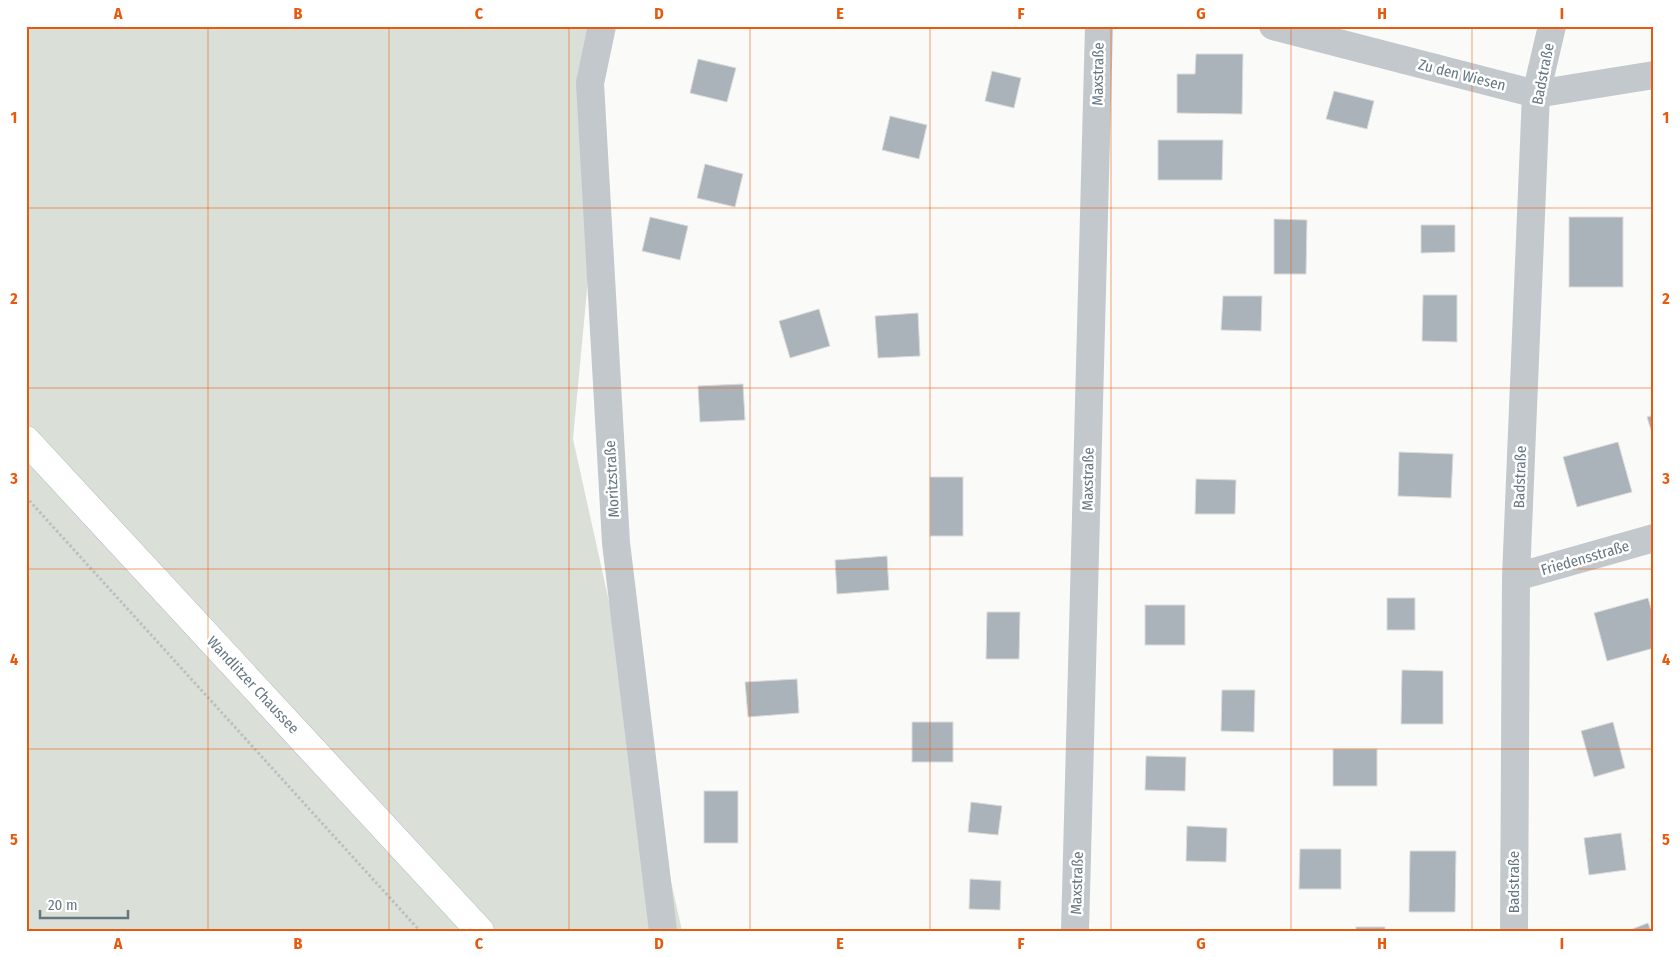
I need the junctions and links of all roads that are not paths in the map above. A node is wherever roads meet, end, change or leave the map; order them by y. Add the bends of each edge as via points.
1 (602, 26) edge
2 (1099, 26) edge
3 (1273, 26) edge
4 (1552, 26) edge
5 (1654, 75) edge
6 (1536, 94) junction
7 (26, 440) edge
8 (1654, 538) edge
9 (1516, 577) junction
10 (480, 931) edge
11 (662, 931) edge
12 (1075, 931) edge
13 (1514, 931) edge

1 - 11 street, Moritzstraße via 590,83 616,543
2 - 12 street, Maxstraße
3 - 6 street, Zu den Wiesen
4 - 6 street, Badstraße
5 - 6 street, Zu den Wiesen
6 - 9 street, Badstraße
7 - 10 street, Wandlitzer Chaussee
8 - 9 street, Friedensstraße
9 - 13 street, Badstraße

